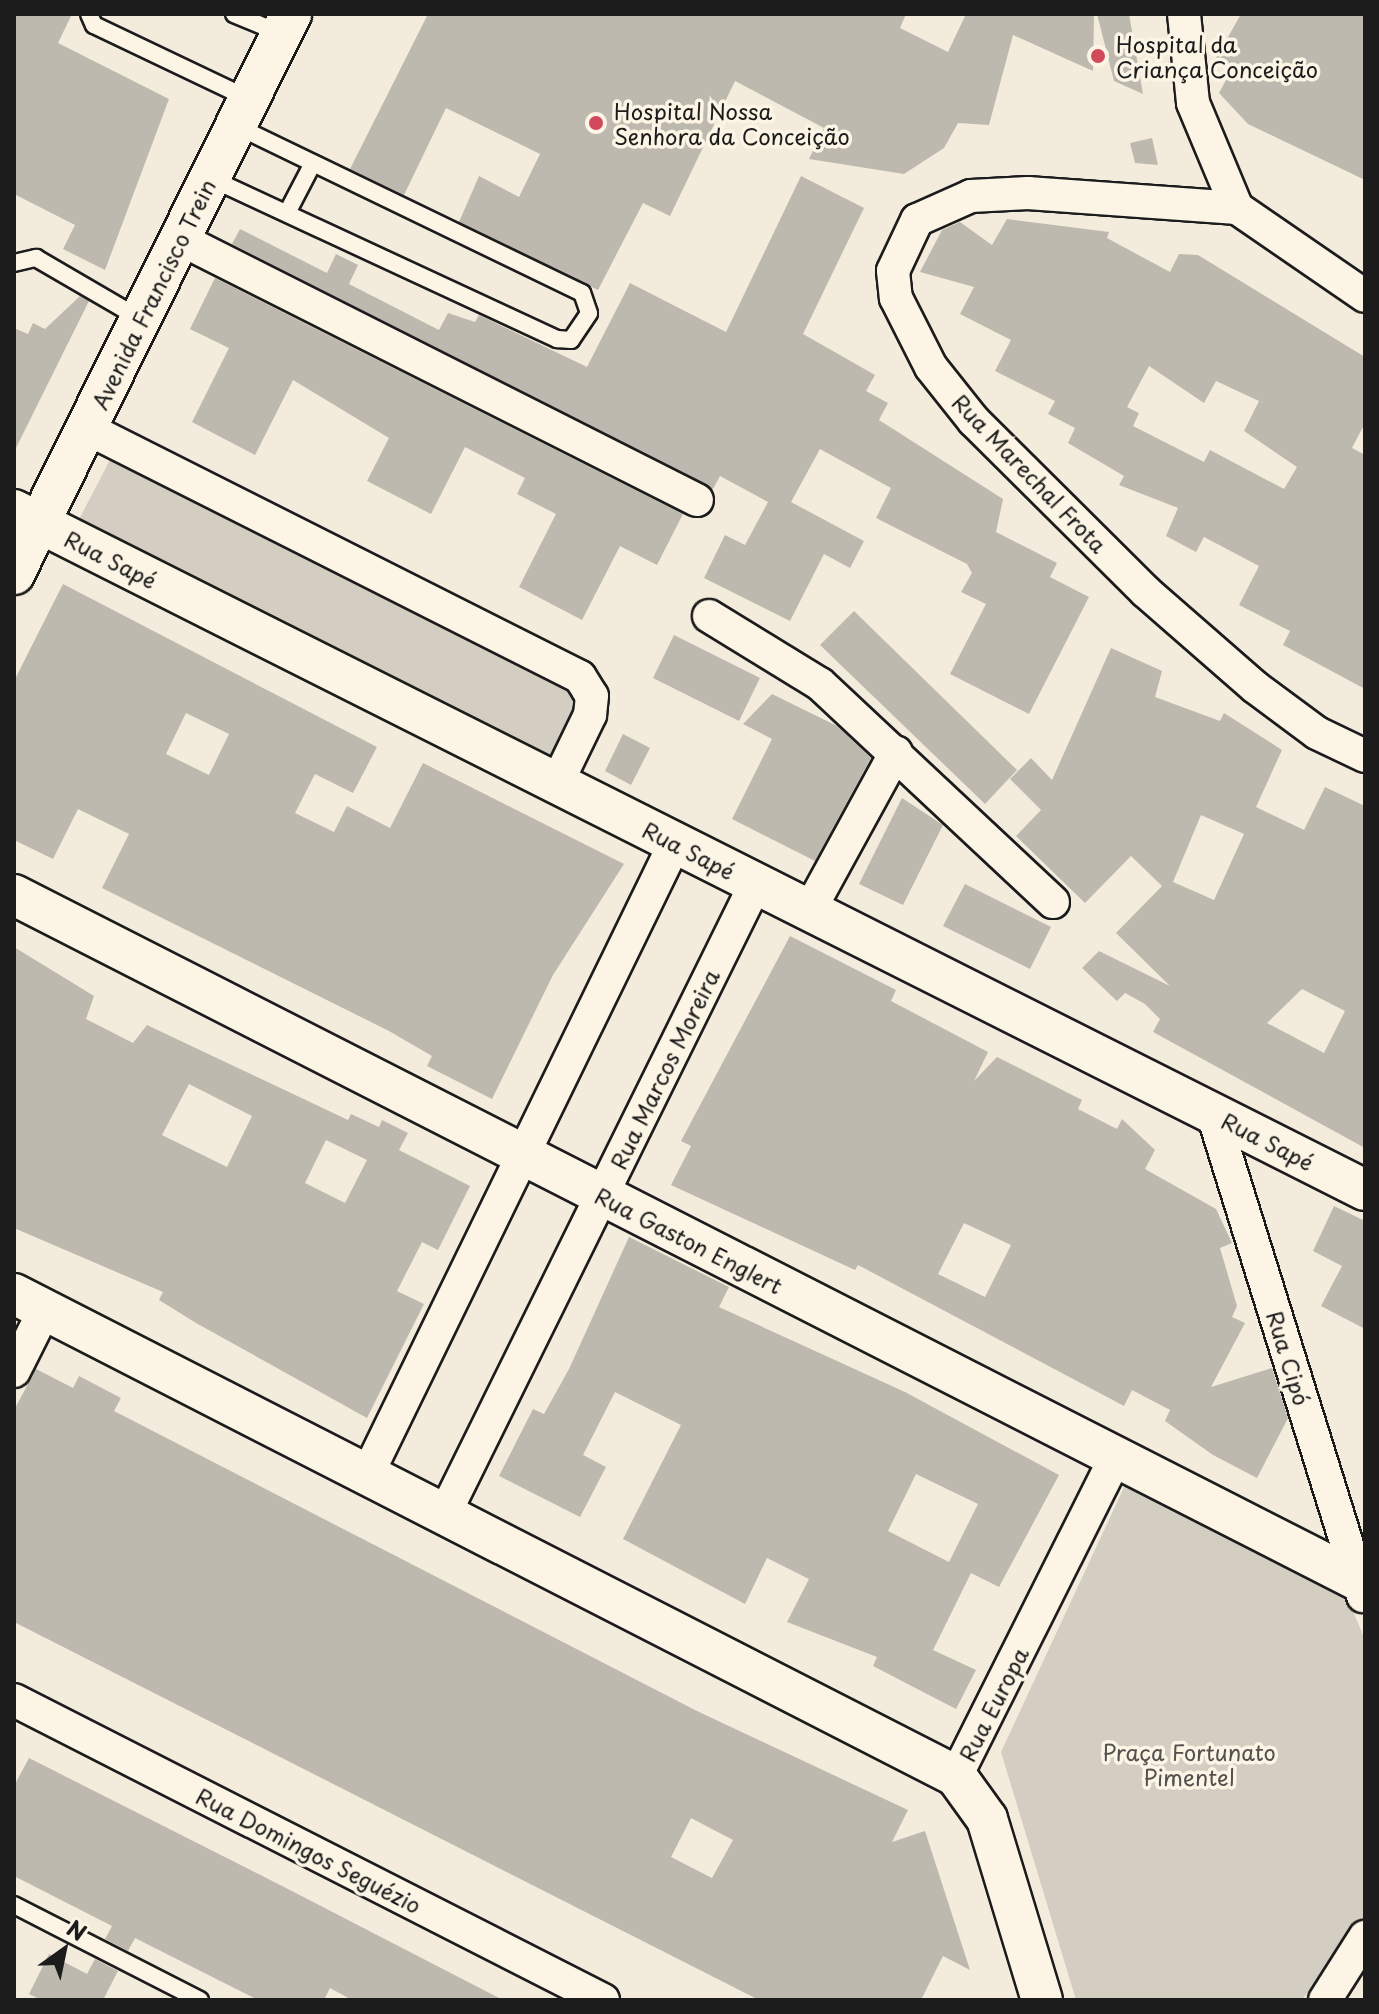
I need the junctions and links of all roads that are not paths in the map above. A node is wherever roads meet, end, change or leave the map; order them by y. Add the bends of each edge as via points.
1 (89, 14) edge
2 (234, 14) edge
3 (1184, 14) edge
4 (286, 24) edge
5 (242, 112) junction
6 (313, 163) junction
7 (210, 178) junction
8 (1237, 208) junction
9 (287, 213) junction
10 (180, 239) junction
11 (14, 263) edge
12 (1365, 296) edge
13 (141, 319) junction
14 (86, 428) junction
15 (697, 500) dead end
16 (27, 516) edge
17 (14, 574) edge
18 (709, 616) dead end
19 (896, 752) junction
20 (1365, 756) edge
21 (557, 783) junction
22 (675, 843) junction
23 (756, 883) junction
24 (14, 895) edge
25 (1053, 902) dead end
26 (809, 911) junction
27 (1213, 1114) junction
28 (523, 1155) junction
29 (1365, 1190) edge
30 (602, 1195) junction
31 (30, 1302) edge
32 (14, 1371) edge
33 (1116, 1457) junction
34 (368, 1473) junction
35 (445, 1513) junction
36 (1362, 1589) edge
37 (14, 1700) edge
38 (956, 1776) junction
39 (14, 1905) edge
40 (1365, 1937) edge
41 (200, 2000) edge
42 (603, 2000) edge
43 (1042, 2000) edge
44 (1325, 2000) edge

1 - 5 lane via 94,25
2 - 4 lane
3 - 8 street via 1193,103
4 - 5 street, Avenida Francisco Trein
5 - 6 lane
5 - 7 street, Avenida Francisco Trein
6 - 9 lane
6 - 9 lane via 582,293 589,313 580,332 557,339
7 - 9 lane
7 - 10 street, Avenida Francisco Trein
8 - 12 street
8 - 20 street, Rua Marechal Frota via 1028,193 971,196 917,220 893,271 896,298 931,367 974,421 1145,591 1255,687 1317,733
10 - 13 street, Avenida Francisco Trein
10 - 15 street
11 - 13 lane via 36,258
13 - 14 street, Avenida Francisco Trein
14 - 16 street, Avenida Francisco Trein
14 - 21 street via 580,677 592,696 590,715
16 - 17 street, Avenida Francisco Trein
16 - 21 street, Rua Sapé
18 - 19 street via 797,666
19 - 25 street
19 - 26 street
21 - 22 street, Rua Sapé
22 - 23 street, Rua Sapé
22 - 28 street
23 - 26 street, Rua Sapé
23 - 30 street, Rua Marcos Moreira
24 - 28 street, Rua Gaston Englert
26 - 27 street, Rua Sapé
27 - 29 street, Rua Sapé
27 - 36 street, Rua Cipó
28 - 30 street, Rua Gaston Englert
28 - 34 street
30 - 33 street, Rua Gaston Englert
30 - 35 street, Rua Marcos Moreira
31 - 32 street
31 - 34 street
33 - 36 street, Rua Gaston Englert
33 - 38 street, Rua Europa
34 - 35 street
35 - 38 street
37 - 42 street, Rua Domingos Seguézio
38 - 43 street, Rua Europa via 987,1819
39 - 41 lane
40 - 44 street

